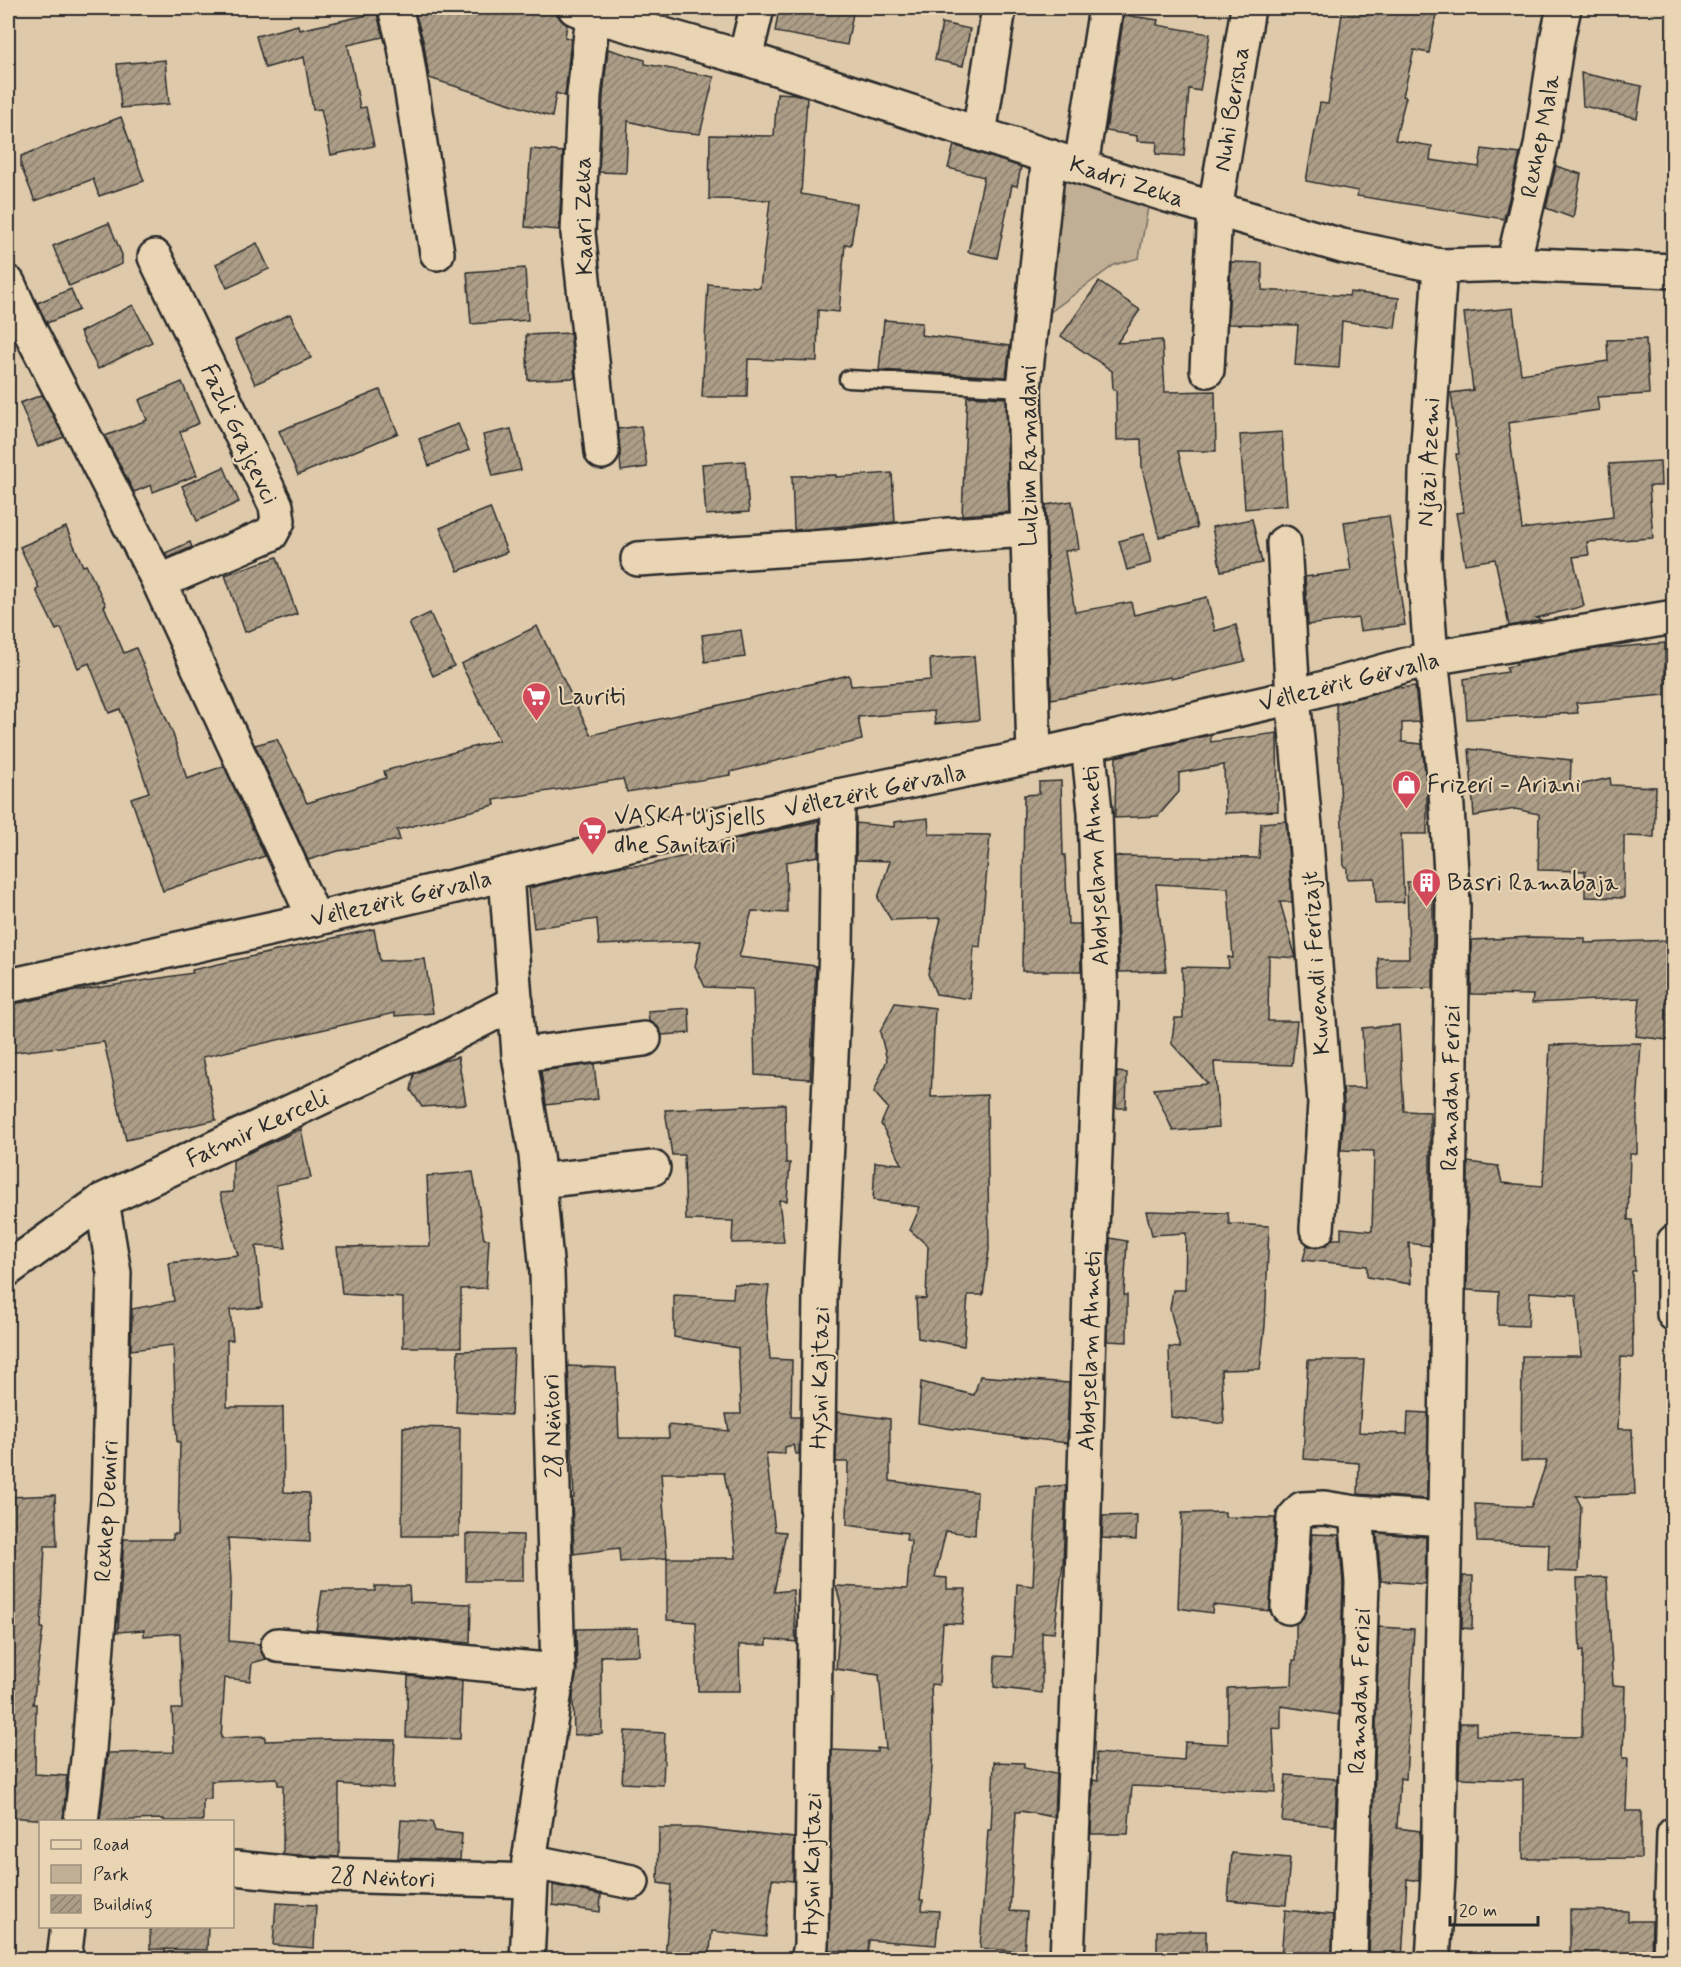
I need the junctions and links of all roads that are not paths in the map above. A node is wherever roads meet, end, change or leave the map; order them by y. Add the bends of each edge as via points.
1 (394, 8) edge
2 (757, 8) edge
3 (999, 8) edge
4 (1106, 8) edge
5 (1248, 8) edge
6 (1564, 8) edge
7 (600, 12) edge
8 (745, 58) junction
9 (979, 134) junction
10 (1049, 156) junction
11 (1081, 166) junction
12 (1215, 210) junction
13 (437, 253) dead end
14 (155, 257) dead end
15 (1514, 264) junction
16 (1440, 266) junction
17 (1674, 271) edge
18 (8, 284) edge
19 (1207, 370) dead end
20 (848, 379) dead end
21 (1024, 388) junction
22 (602, 452) dead end
23 (1028, 530) junction
24 (1284, 543) dead end
25 (638, 559) dead end
26 (159, 582) junction
27 (1673, 617) edge
28 (1674, 622) edge
29 (1431, 658) junction
30 (1293, 697) junction
31 (1088, 743) junction
32 (1034, 756) junction
33 (838, 796) junction
34 (506, 874) junction
35 (315, 919) junction
36 (8, 986) edge
37 (516, 1002) junction
38 (644, 1039) dead end
39 (519, 1054) junction
40 (653, 1168) dead end
41 (539, 1181) junction
42 (102, 1201) junction
43 (1317, 1229) dead end
44 (1674, 1242) edge
45 (8, 1269) edge
46 (1674, 1314) edge
47 (1356, 1513) junction
48 (1445, 1519) junction
49 (1288, 1607) dead end
50 (278, 1645) dead end
51 (558, 1671) junction
52 (81, 1820) edge
53 (1674, 1834) edge
54 (235, 1868) dead end
55 (530, 1871) junction
56 (632, 1882) dead end
57 (68, 1928) edge
58 (1350, 1958) dead end
59 (64, 1959) edge
60 (527, 1959) edge
61 (808, 1959) edge
62 (1067, 1959) edge
63 (1433, 1959) edge
64 (1670, 1959) edge

1 - 13 street via 405,47
2 - 8 street
3 - 9 street
4 - 11 street
5 - 12 street, Nuhi Berisha
6 - 15 street, Rexhep Mala via 1541,146
7 - 8 street, Kadri Zeka
7 - 22 street, Kadri Zeka via 584,94 578,232
8 - 9 street, Kadri Zeka
9 - 10 street, Kadri Zeka
10 - 11 street, Kadri Zeka
10 - 21 street, Lulzim Ramadani
11 - 12 street, Kadri Zeka
12 - 16 street, Kadri Zeka via 1342,246
12 - 19 street, Nuhi Berisha
14 - 26 street, Fazli Grajçevci via 276,506 278,520 271,534
15 - 16 street, Kadri Zeka
15 - 17 street, Kadri Zeka
16 - 29 street, Njazi Azemi via 1426,473 1424,561
18 - 26 street
20 - 21 lane
21 - 23 street, Lulzim Ramadani
23 - 25 street
23 - 32 street, Lulzim Ramadani
24 - 30 street, Kuvendi i Ferizajt
26 - 35 street
27 - 28 street
27 - 29 street, Vëllezërit Gërvalla
29 - 30 street, Vëllezërit Gërvalla
29 - 48 street, Ramadan Ferizi via 1446,792 1453,904
30 - 31 street, Vëllezërit Gërvalla
30 - 43 street, Kuvendi i Ferizajt via 1325,1103
31 - 32 street, Vëllezërit Gërvalla
31 - 62 street, Abdyselam Ahmeti via 1095,812 1101,1003
32 - 33 street, Vëllezërit Gërvalla
33 - 34 street, Vëllezërit Gërvalla
33 - 61 street, Hysni Kajtazi via 836,950 820,1292
34 - 35 street, Vëllezërit Gërvalla
34 - 37 street, 28 Nëntori
35 - 36 street, Vëllezërit Gërvalla
37 - 39 street, 28 Nëntori
37 - 42 street, Fatmir Kerceli via 432,1046
38 - 39 street
39 - 41 street, 28 Nëntori
40 - 41 street
41 - 51 street, 28 Nëntori via 548,1272
42 - 45 street, Fatmir Kerceli
42 - 52 street, Rexhep Demiri via 114,1273 108,1500
44 - 46 street
47 - 48 street
47 - 49 street via 1302,1509 1294,1518
47 - 58 street, Ramadan Ferizi via 1362,1582
48 - 63 street, Ramadan Ferizi
50 - 51 street
51 - 55 street, 28 Nëntori
53 - 64 street
54 - 55 street, 28 Nëntori via 296,1874
55 - 56 street, 28 Nëntori
55 - 60 street, 28 Nëntori
57 - 59 street

